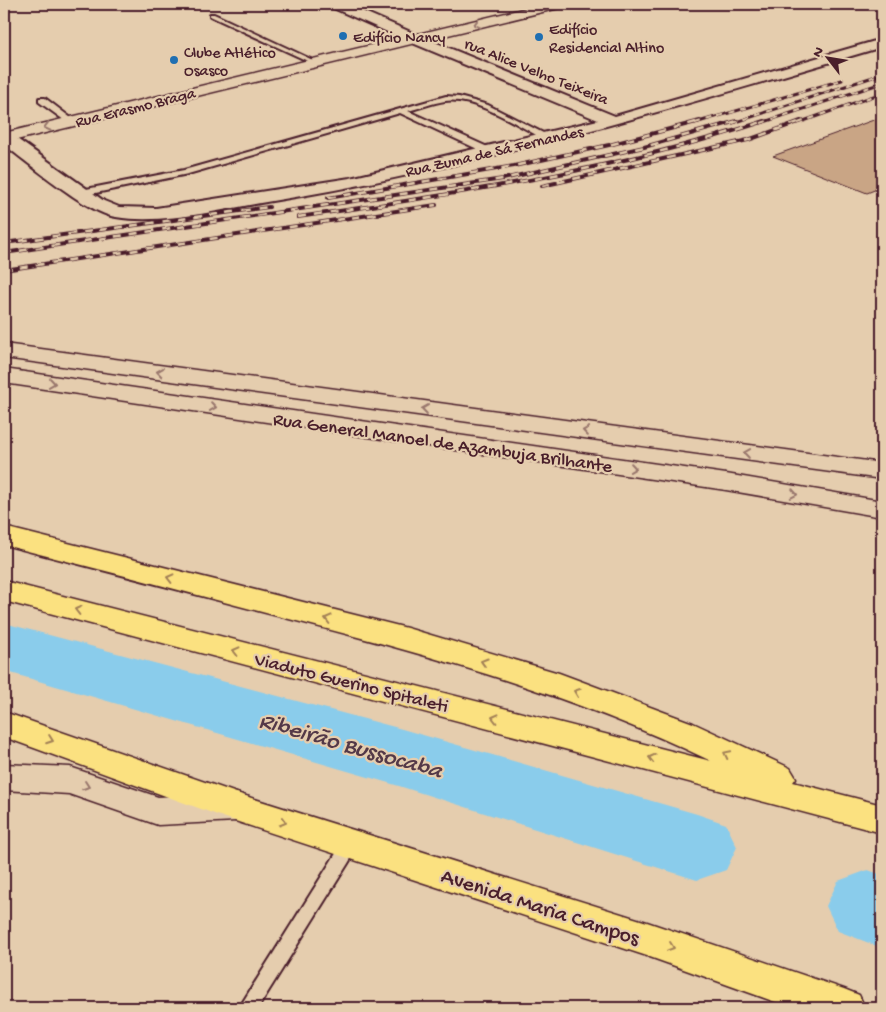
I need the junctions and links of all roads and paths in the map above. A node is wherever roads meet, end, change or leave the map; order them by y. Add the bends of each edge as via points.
1 (336, 4) edge
2 (558, 4) edge
3 (212, 15) dead end
4 (415, 39) junction
5 (882, 43) edge
6 (314, 62) junction
7 (42, 100) dead end
8 (401, 111) junction
9 (614, 121) junction
10 (71, 122) junction
11 (547, 137) junction
12 (4, 138) edge
13 (489, 152) junction
14 (81, 193) junction
15 (4, 351) edge
16 (4, 376) edge
17 (882, 471) edge
18 (882, 509) edge
19 (4, 536) edge
20 (4, 591) edge
21 (4, 724) edge
22 (4, 777) edge
23 (834, 806) junction
24 (236, 808) junction
25 (879, 816) edge
26 (351, 844) junction
27 (248, 1008) edge
28 (844, 1008) edge

1 - 4 street, rua Alice Velho Teixeira
2 -> 4 main road, Rua Erasmo Braga
3 - 6 lane
4 - 6 main road, Rua Erasmo Braga
4 - 9 street, rua Alice Velho Teixeira
5 - 9 street, Rua Zuma de Sá Fernandes
6 - 10 main road, Rua Erasmo Braga
7 - 10 lane
8 - 11 lane via 446,98 462,98
8 - 13 lane
8 - 14 lane via 185,172
9 - 11 street, Rua Zuma de Sá Fernandes
10 -> 12 main road, Rua Erasmo Braga
11 - 13 street, Rua Zuma de Sá Fernandes
12 - 14 street, Rua Zuma de Sá Fernandes
13 - 14 street, Rua Zuma de Sá Fernandes via 350,183 156,214 116,212
17 -> 15 main road, Rua General Manoel de Azambuja Brilhante
16 -> 18 main road, Rua General Manoel de Azambuja Brilhante via 716,480
23 -> 19 main road via 682,732 548,681 407,639
23 -> 20 main road, Viaduto Guerino Spitaleti
21 -> 24 main road, Avenida Maria Campos
22 -> 24 main road, Avenida Maria Campos via 70,781 158,811
23 - 25 main road
24 -> 26 main road, Avenida Maria Campos
26 - 27 lane
26 -> 28 main road, Avenida Maria Campos via 647,939

